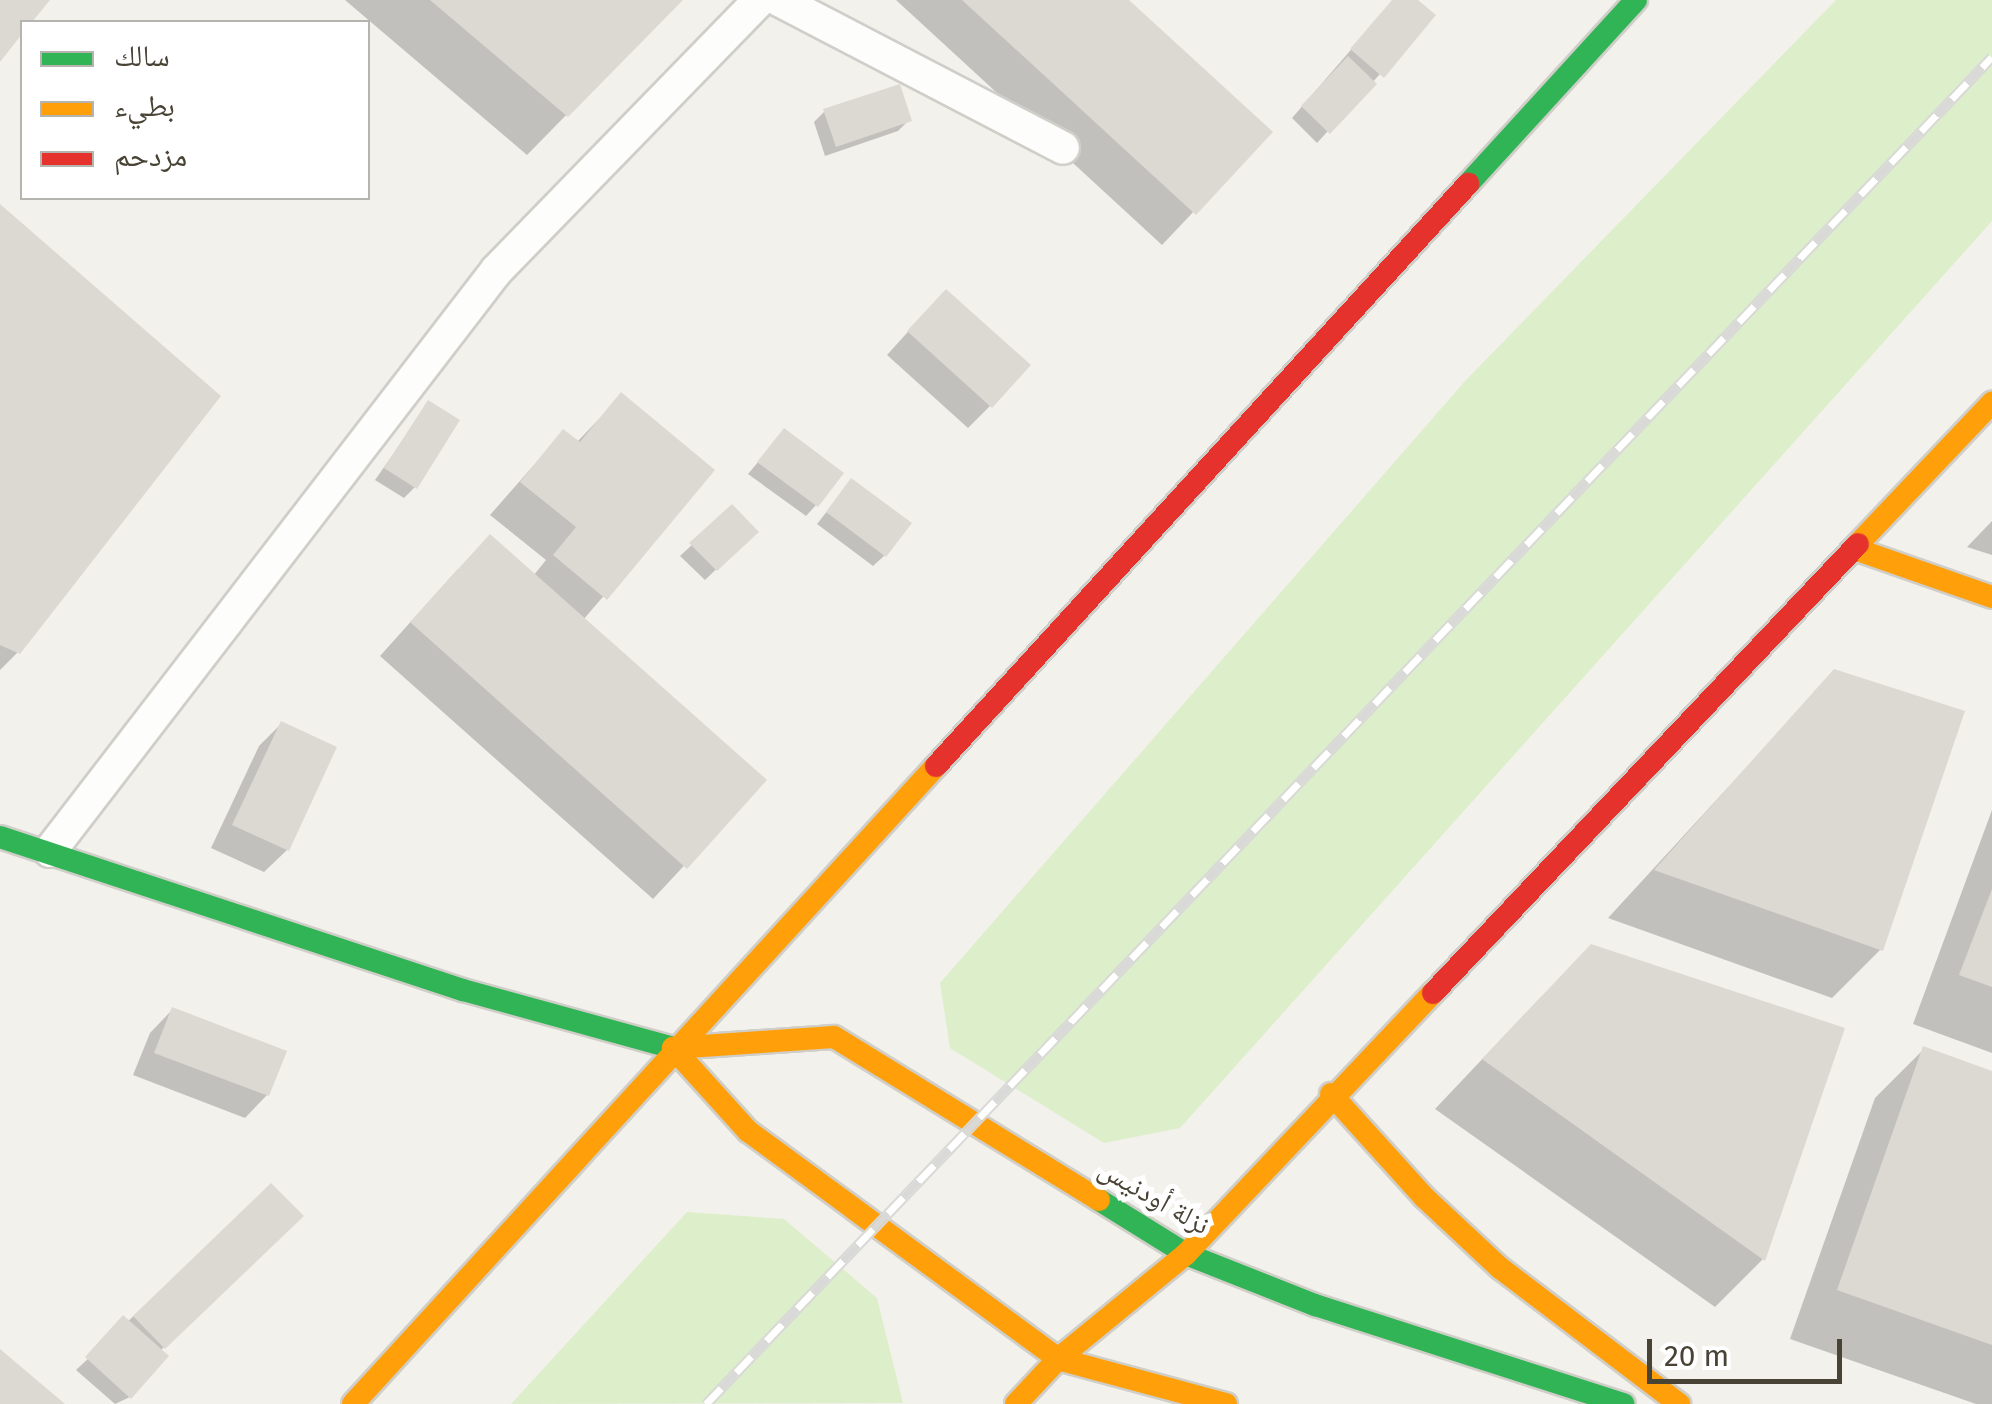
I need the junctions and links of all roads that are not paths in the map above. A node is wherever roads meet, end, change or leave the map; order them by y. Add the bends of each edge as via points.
1 (760, 0) edge
2 (779, 0) edge
3 (1636, 0) edge
4 (1063, 148) dead end
5 (1992, 403) edge
6 (1855, 549) junction
7 (1992, 598) edge
8 (0, 837) edge
9 (50, 850) junction
10 (672, 1048) junction
11 (1331, 1094) junction
12 (1186, 1254) junction
13 (1058, 1360) junction
14 (353, 1404) edge
15 (1016, 1404) edge
16 (1226, 1404) edge
17 (1624, 1404) edge
18 (1679, 1404) edge

1 - 9 lane via 497,270
2 - 4 lane
3 - 10 main road via 876,835
5 - 6 main road
6 - 7 main road
6 - 11 main road
8 - 9 main road
9 - 10 main road via 462,990
10 - 12 main road, نزلة أودنيس via 834,1038
10 - 13 main road via 748,1131
10 - 14 main road
11 - 12 main road
11 - 18 main road via 1424,1197 1500,1268
12 - 13 main road
12 - 17 main road, نزلة أودنيس via 1315,1305
13 - 15 main road
13 - 16 main road

